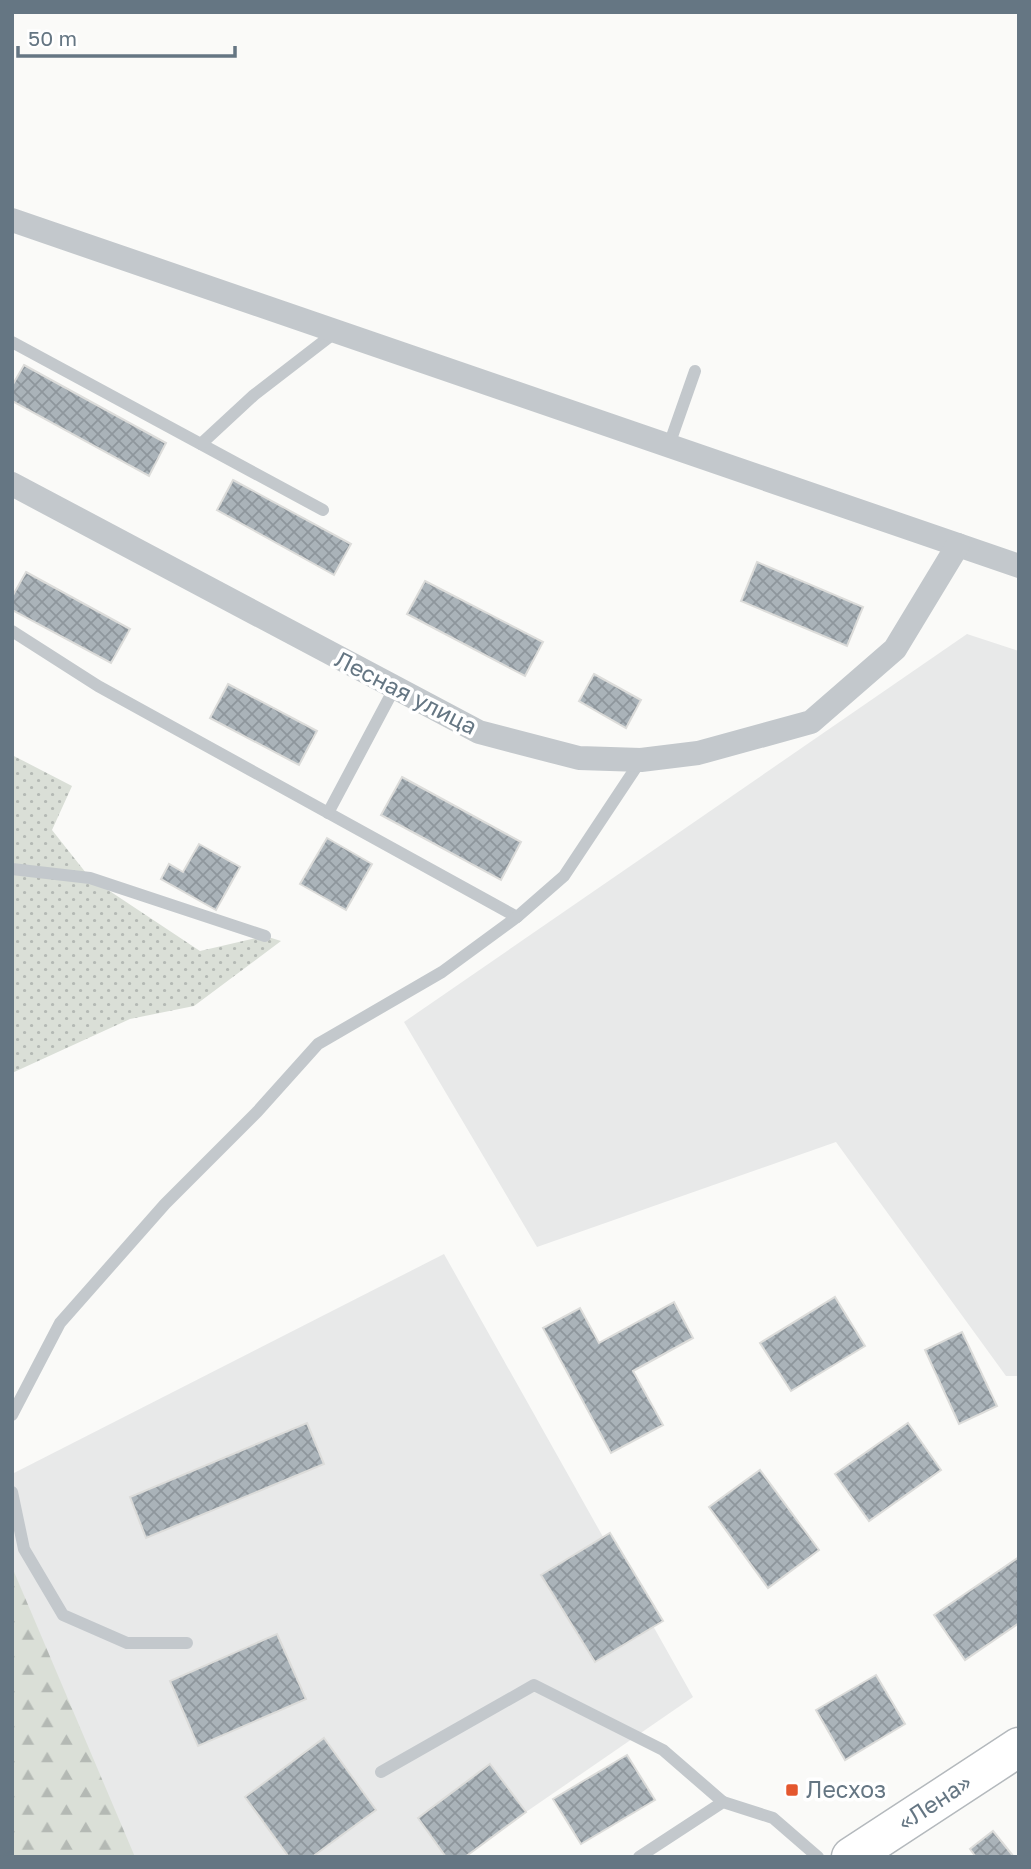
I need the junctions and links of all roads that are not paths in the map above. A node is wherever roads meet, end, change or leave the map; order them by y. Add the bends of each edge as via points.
1 (12, 220) edge
2 (337, 331) junction
3 (12, 342) edge
4 (695, 371) dead end
5 (201, 444) junction
6 (669, 445) junction
7 (12, 484) edge
8 (323, 510) dead end
9 (958, 545) junction
10 (1019, 566) edge
11 (12, 631) edge
12 (394, 687) junction
13 (641, 760) junction
14 (328, 813) junction
15 (12, 869) edge
16 (517, 917) junction
17 (265, 936) dead end
18 (12, 1415) edge
19 (12, 1492) edge
20 (187, 1643) dead end
21 (1019, 1747) edge
22 (380, 1772) dead end
23 (723, 1802) junction
24 (639, 1857) edge
25 (818, 1857) edge
26 (851, 1857) edge

1 - 2 street
2 - 5 lane via 254,395
2 - 6 street
3 - 5 lane
4 - 6 lane
5 - 8 lane
6 - 9 street
7 - 12 street, Лесная улица
9 - 10 street
9 - 13 street, Лесная улица via 895,649 811,722 698,753
11 - 14 lane via 98,686
12 - 13 street, Лесная улица via 479,732 579,758
12 - 14 lane
13 - 16 lane via 564,876
14 - 16 lane
15 - 17 lane via 90,878
16 - 18 lane via 442,972 318,1044 60,1322
19 - 20 lane via 24,1549 62,1615 127,1643
21 - 26 highway, «Лена»
22 - 23 lane via 534,1685 663,1749
23 - 24 lane
23 - 25 lane via 773,1818

